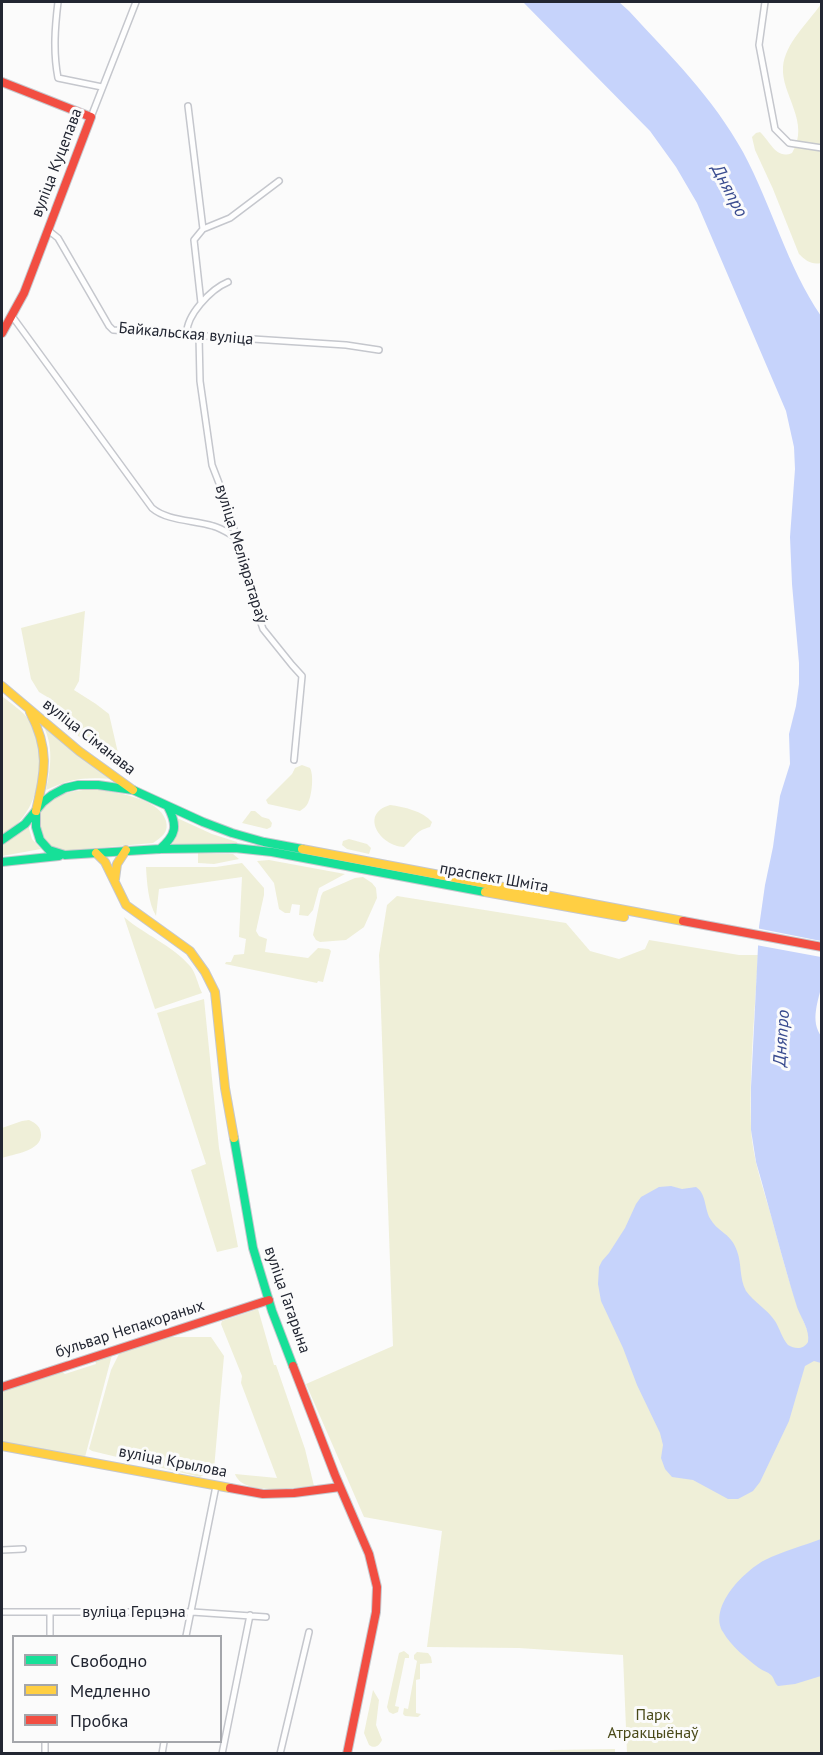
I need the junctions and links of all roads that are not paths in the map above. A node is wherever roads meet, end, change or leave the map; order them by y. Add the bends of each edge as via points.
1 (58, 2) edge
2 (136, 2) edge
3 (765, 2) edge
4 (2, 82) edge
5 (102, 87) junction
6 (188, 106) dead end
7 (91, 117) junction
8 (822, 148) edge
9 (279, 181) dead end
10 (48, 230) junction
11 (203, 230) junction
12 (228, 282) dead end
13 (201, 303) junction
14 (12, 316) junction
15 (2, 333) edge
16 (188, 335) junction
17 (199, 336) junction
18 (379, 350) dead end
19 (235, 537) junction
20 (2, 686) edge
21 (26, 707) junction
22 (294, 760) dead end
23 (133, 790) junction
24 (168, 807) junction
25 (36, 811) junction
26 (2, 840) edge
27 (160, 849) junction
28 (126, 850) junction
29 (96, 853) junction
30 (65, 855) junction
31 (2, 862) edge
32 (115, 883) junction
33 (645, 917) junction
34 (822, 947) edge
35 (822, 954) edge
36 (269, 1300) junction
37 (2, 1387) edge
38 (2, 1446) edge
39 (216, 1486) junction
40 (340, 1487) junction
41 (23, 1549) dead end
42 (2, 1550) edge
43 (2, 1612) edge
44 (50, 1612) junction
45 (192, 1612) junction
46 (250, 1615) junction
47 (266, 1617) dead end
48 (309, 1632) dead end
49 (50, 1635) edge
50 (186, 1635) edge
51 (222, 1754) edge
52 (280, 1754) edge
53 (347, 1754) edge

1 - 5 street via 54,62 58,78
2 - 5 street, вуліца Куцепава
3 - 8 street via 759,45 775,129 789,142
4 - 7 main road
5 - 7 street, вуліца Куцепава
6 - 11 street
7 - 10 main road, вуліца Куцепава
9 - 11 street via 230,218
10 - 14 main road, вуліца Куцепава
10 - 16 street, Байкальская вуліца via 58,238 113,330
11 - 13 street via 194,240
12 - 13 street via 217,286
13 - 16 street via 186,327
14 - 15 main road, вуліца Куцепава
14 - 19 street via 152,508 165,515 214,526
16 - 17 street, Байкальская вуліца
17 - 18 street, Байкальская вуліца
17 - 19 street, вуліца Меліяратараў via 200,381 212,465 231,514
19 - 22 street, вуліца Меліяратараў via 240,564 263,629 302,676
20 - 21 main road, вуліца Сіманава
21 - 23 main road, вуліца Сіманава
21 - 25 main road, вуліца Сіманава via 44,742 45,768
23 - 24 main road, праспект Шміта
23 - 25 main road via 78,785 52,795
24 - 27 main road via 176,824 174,833
24 - 33 main road, праспект Шміта via 264,842
25 - 26 main road
25 - 30 main road, вуліца Сіманава via 34,823 40,843 53,853
27 - 28 main road, праспект Шміта
27 - 33 main road, праспект Шміта via 273,852
28 - 29 main road, праспект Шміта
28 - 32 main road via 114,868
29 - 30 main road, праспект Шміта
29 - 32 main road, вуліца Гагарына
30 - 31 main road
32 - 36 main road, вуліца Гагарына via 126,905 190,951 215,992 238,1167 253,1248
33 - 34 main road, праспект Шміта
33 - 35 main road, праспект Шміта
36 - 37 main road, бульвар Непакораных
36 - 40 main road, вуліца Гагарына
38 - 39 main road, вуліца Крылова
39 - 40 main road, вуліца Крылова via 263,1494
39 - 45 street
40 - 53 main road, вуліца Гагарына via 369,1554 377,1587 370,1647
41 - 42 street
43 - 44 street, вуліца Герцэна
44 - 45 street, вуліца Герцэна
44 - 49 street
45 - 46 street, вуліца Герцэна
45 - 50 street
46 - 47 street, вуліца Герцэна
46 - 51 street
48 - 52 street

